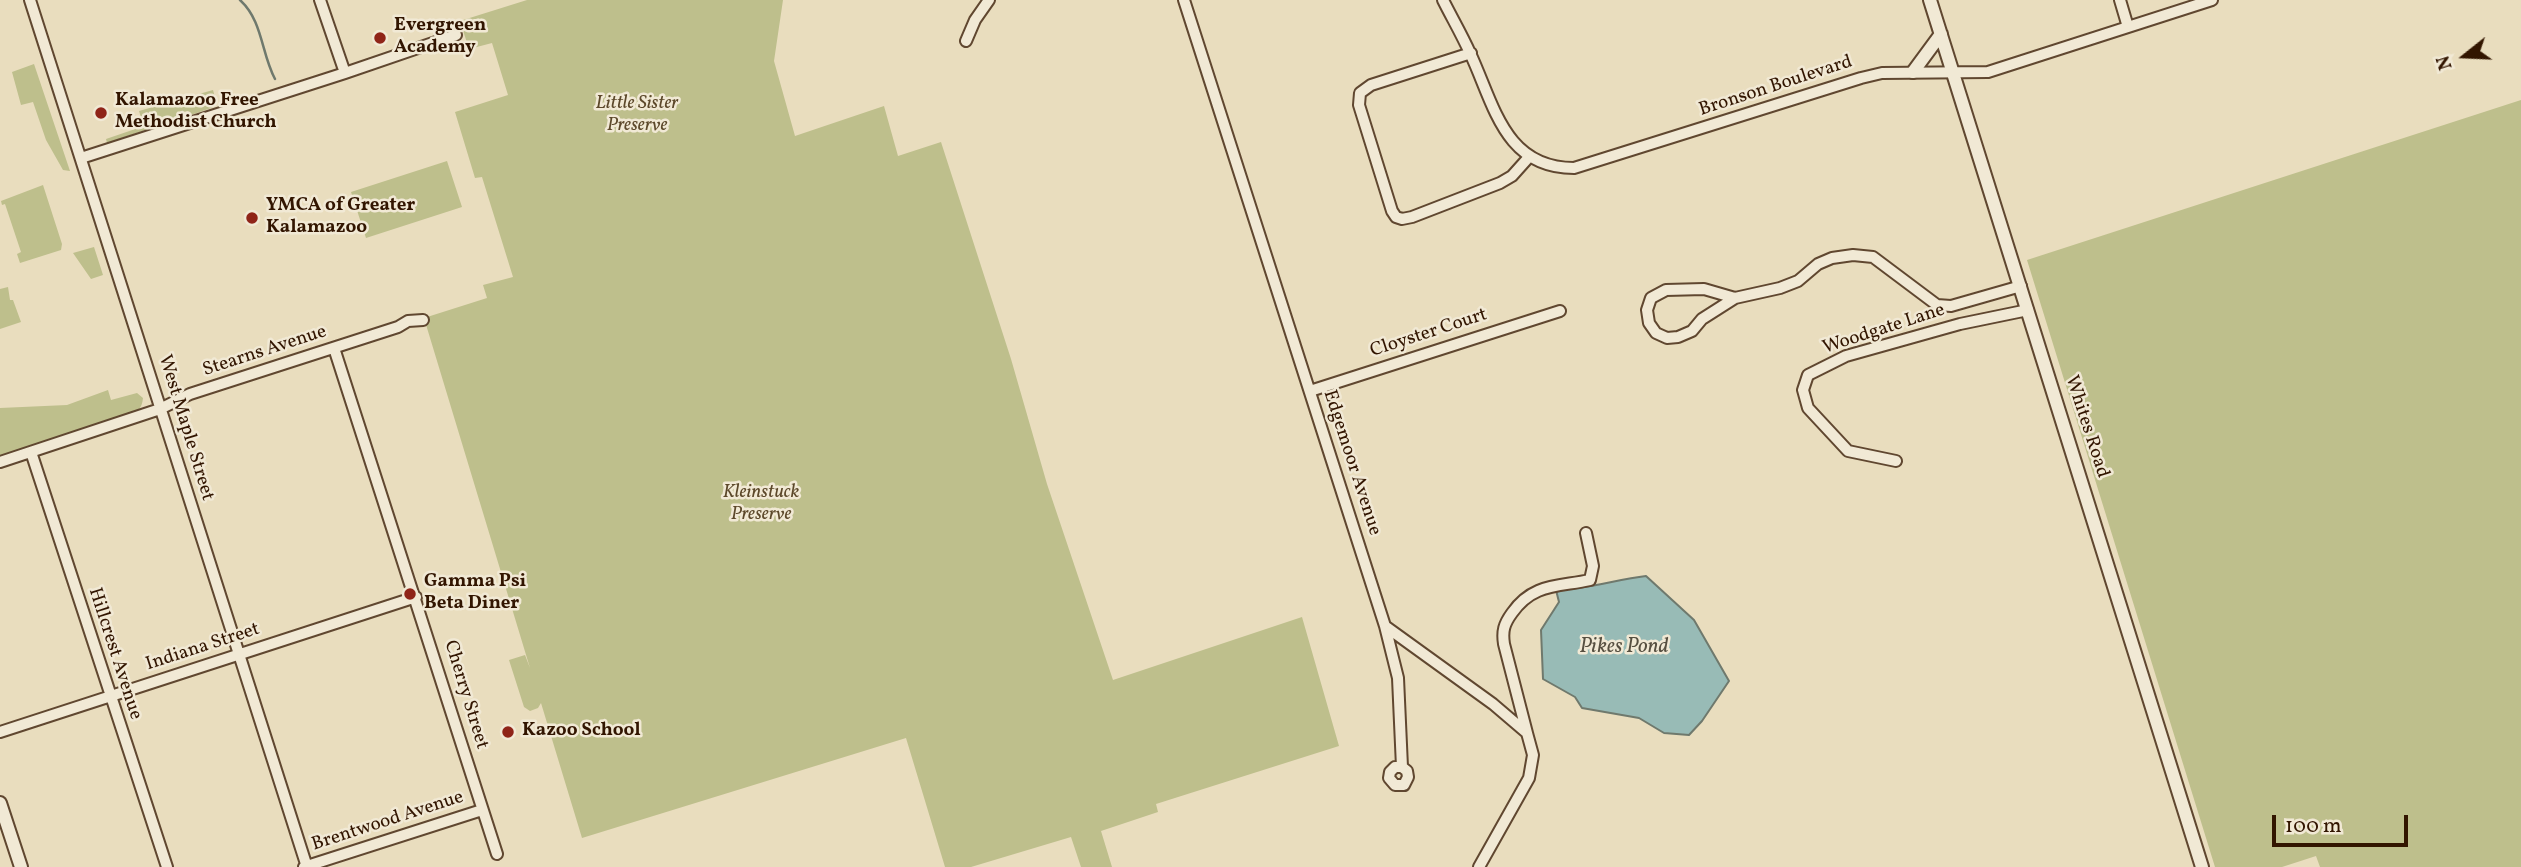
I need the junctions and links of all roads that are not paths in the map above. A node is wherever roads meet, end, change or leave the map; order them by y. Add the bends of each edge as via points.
1 (30, 0) edge
2 (320, 0) edge
3 (989, 0) edge
4 (1184, 0) edge
5 (1443, 0) edge
6 (1930, 0) edge
7 (2120, 0) edge
8 (2212, 0) edge
9 (2129, 27) junction
10 (1941, 34) junction
11 (456, 35) dead end
12 (966, 41) dead end
13 (1471, 53) junction
14 (1953, 71) junction
15 (1913, 72) junction
16 (345, 74) junction
17 (1529, 157) junction
18 (81, 158) junction
19 (2021, 286) junction
20 (1735, 298) junction
21 (2028, 310) junction
22 (1560, 311) dead end
23 (423, 320) dead end
24 (334, 348) junction
25 (1310, 391) junction
26 (160, 410) junction
27 (31, 452) junction
28 (1896, 461) dead end
29 (0, 462) edge
30 (1586, 533) dead end
31 (416, 597) junction
32 (1385, 626) junction
33 (240, 655) junction
34 (109, 697) junction
35 (0, 732) edge
36 (1527, 733) junction
37 (1402, 767) dead end
38 (0, 803) edge
39 (482, 810) junction
40 (497, 854) dead end
41 (21, 867) edge
42 (167, 867) edge
43 (306, 867) edge
44 (1479, 867) edge
45 (2202, 867) edge

1 - 18 street, West Maple Street
2 - 16 street
3 - 12 street
4 - 25 street, Edgemoor Avenue
5 - 13 street
6 - 10 street, Whites Road
7 - 9 street
8 - 9 street, Bronson Boulevard
9 - 14 street, Bronson Boulevard via 1988,72
10 - 14 street, Whites Road
10 - 15 street
11 - 16 street
13 - 17 street via 1503,128
13 - 17 street via 1371,85 1360,93 1359,105 1392,211 1402,219 1412,217 1500,183
14 - 15 street, Bronson Boulevard
14 - 19 street, Whites Road
15 - 17 street, Bronson Boulevard via 1861,78 1587,166 1553,167
16 - 18 street
18 - 26 street, West Maple Street
19 - 20 street, Woodgate Lane via 1951,306 1937,305 1873,257 1853,255 1818,264 1798,281 1780,288
19 - 21 street, Whites Road
20 - 20 street, Woodgate Lane via 1704,289 1665,290 1651,298 1649,323 1656,333 1678,337
21 - 28 street, Woodgate Lane via 1846,356 1808,374 1803,390 1808,408 1848,451
21 - 45 street, Whites Road
22 - 25 street, Cloyster Court
23 - 24 street, Stearns Avenue via 408,321
24 - 26 street, Stearns Avenue via 190,394
24 - 31 street, Cherry Street
25 - 32 street, Edgemoor Avenue
26 - 27 street, Stearns Avenue
26 - 33 street, West Maple Street
27 - 29 street, Stearns Avenue
27 - 34 street, Hillcrest Avenue
30 - 36 street via 1594,572 1590,580 1536,591 1517,606 1503,628
31 - 33 street, Indiana Street
31 - 39 street, Cherry Street
32 - 36 street
32 - 37 street, Edgemoor Avenue via 1398,678
33 - 34 street, Indiana Street
33 - 43 street, West Maple Street
34 - 35 street, Indiana Street
34 - 42 street, Hillcrest Avenue
36 - 44 street via 1533,755 1529,778
38 - 41 street
39 - 40 street, Cherry Street
39 - 43 street, Brentwood Avenue

